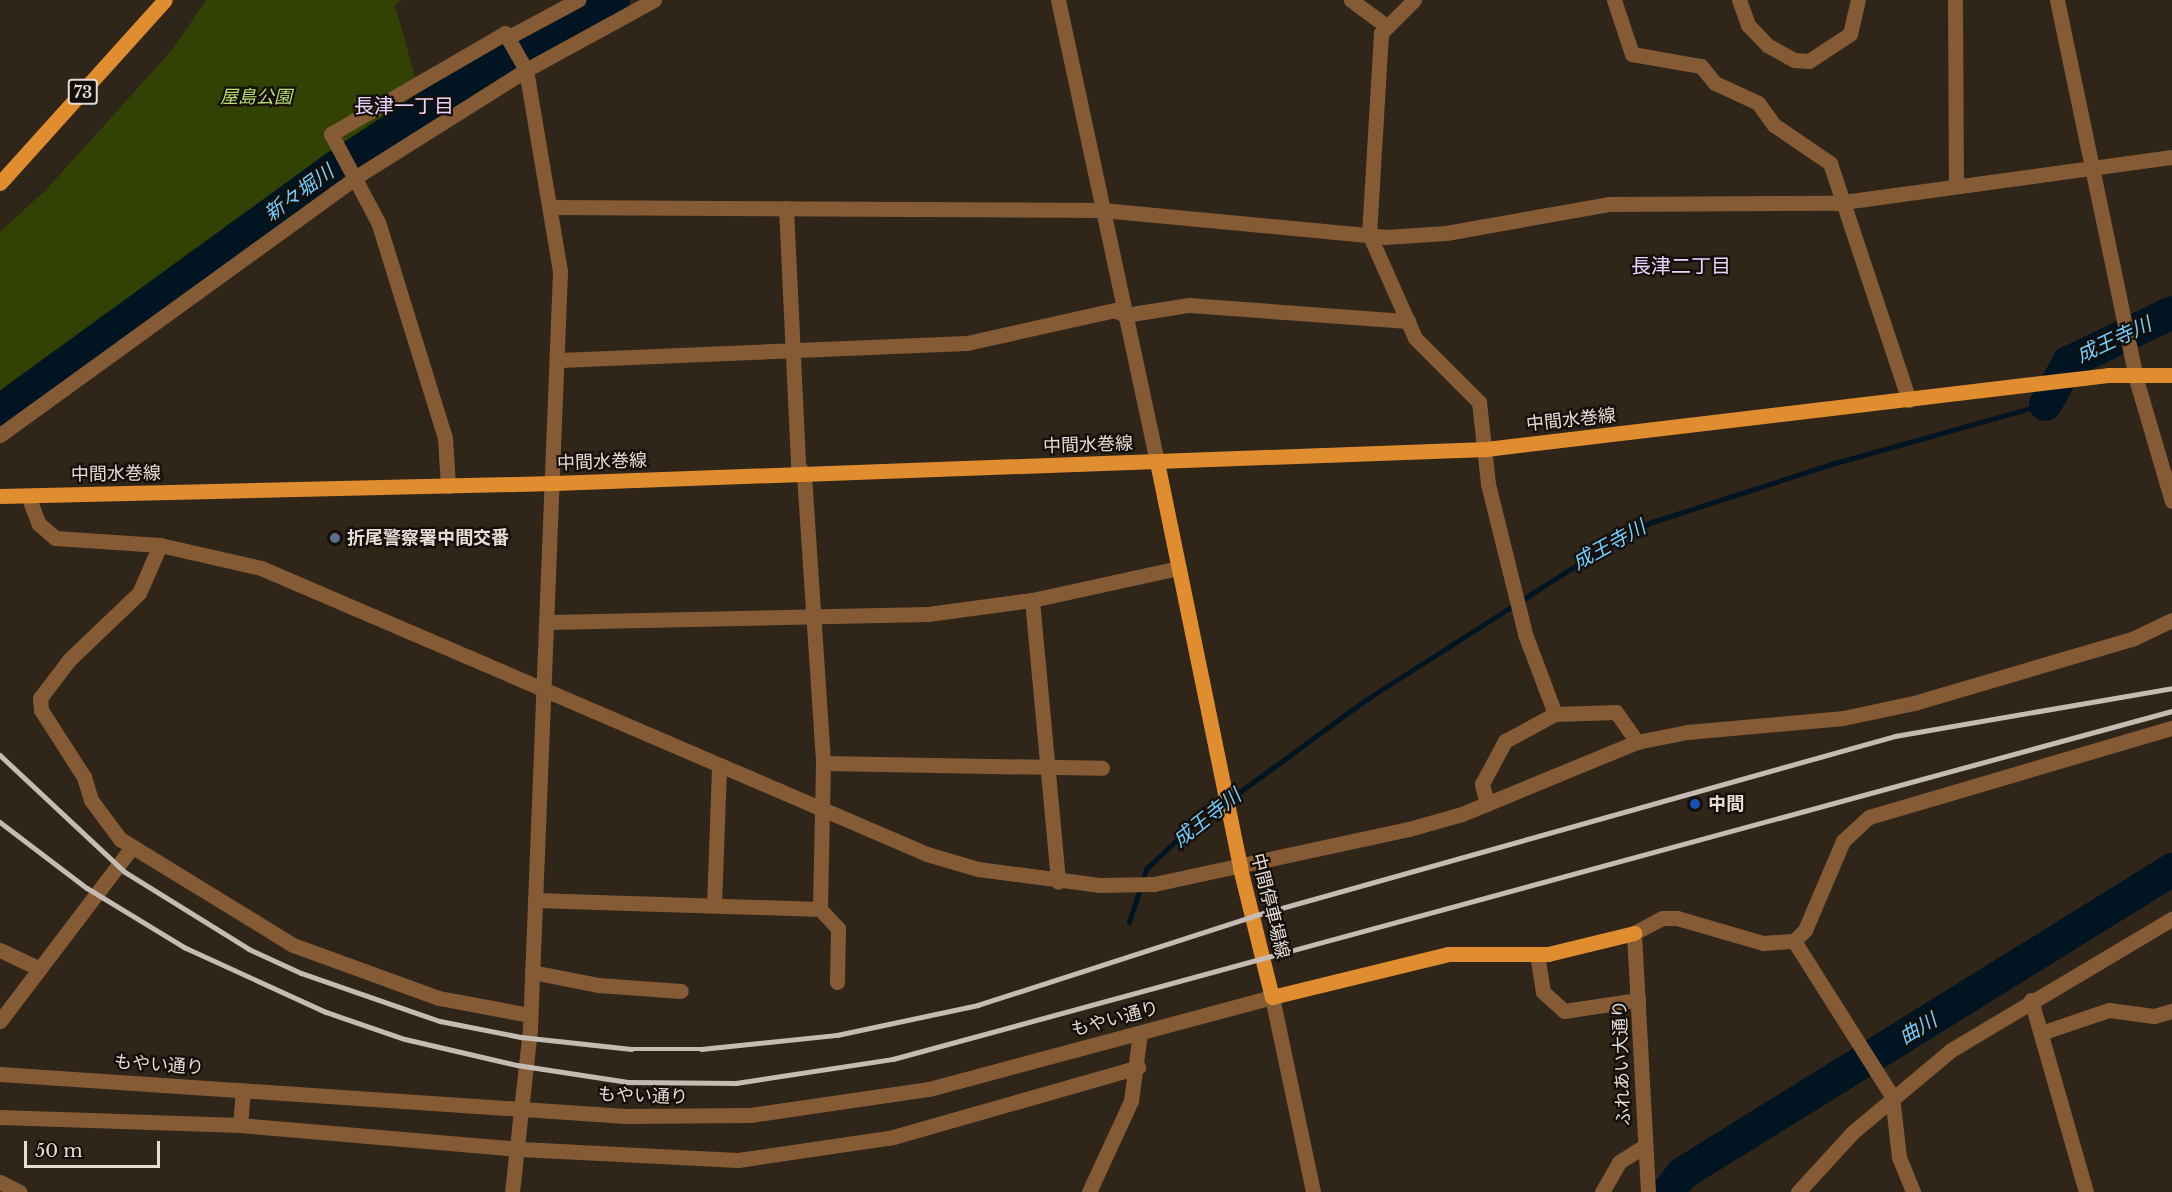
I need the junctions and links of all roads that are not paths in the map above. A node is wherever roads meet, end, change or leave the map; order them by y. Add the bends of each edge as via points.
1 (165, 0) edge
2 (578, 0) edge
3 (654, 0) edge
4 (1058, 0) edge
5 (1351, 0) edge
6 (1414, 0) edge
7 (1614, 0) edge
8 (1739, 0) edge
9 (1858, 0) edge
10 (1955, 0) edge
11 (2057, 0) edge
12 (1385, 25) junction
13 (507, 38) junction
14 (526, 70) junction
15 (2172, 157) edge
16 (2089, 170) junction
17 (356, 177) junction
18 (0, 183) edge
19 (1956, 185) junction
20 (1845, 199) junction
21 (552, 207) junction
22 (786, 208) junction
23 (1102, 210) junction
24 (1369, 234) junction
25 (1125, 315) junction
26 (1408, 321) junction
27 (792, 351) junction
28 (560, 360) junction
29 (2172, 375) edge
30 (2136, 379) junction
31 (1909, 400) junction
32 (0, 435) edge
33 (1486, 449) junction
34 (1157, 462) junction
35 (804, 475) junction
36 (554, 483) junction
37 (448, 486) junction
38 (0, 496) edge
39 (28, 496) junction
40 (2172, 501) edge
41 (160, 545) junction
42 (1179, 568) junction
43 (1032, 600) junction
44 (812, 617) junction
45 (2172, 620) edge
46 (548, 622) junction
47 (544, 688) junction
48 (1555, 714) junction
49 (2172, 728) edge
50 (1637, 742) junction
51 (823, 763) junction
52 (1050, 768) junction
53 (1102, 768) dead end
54 (719, 769) junction
55 (1487, 804) junction
56 (823, 813) junction
57 (130, 850) junction
58 (1239, 868) junction
59 (1058, 882) junction
60 (535, 900) junction
61 (714, 905) junction
62 (820, 909) junction
63 (2172, 919) edge
64 (1634, 933) junction
65 (1794, 941) junction
66 (0, 950) edge
67 (1538, 954) junction
68 (40, 969) junction
69 (532, 972) junction
70 (837, 982) dead end
71 (681, 991) dead end
72 (1272, 997) junction
73 (1638, 1000) junction
74 (2031, 1000) junction
75 (2172, 1011) edge
76 (530, 1015) junction
77 (0, 1021) edge
78 (1140, 1032) junction
79 (2041, 1033) junction
80 (1138, 1067) junction
81 (0, 1074) edge
82 (243, 1090) junction
83 (1892, 1096) junction
84 (520, 1109) junction
85 (0, 1117) edge
86 (240, 1125) junction
87 (1645, 1146) junction
88 (520, 1149) junction
89 (0, 1182) edge
90 (20, 1192) edge
91 (512, 1192) edge
92 (1089, 1192) edge
93 (1313, 1192) edge
94 (1602, 1192) edge
95 (1648, 1192) edge
96 (1798, 1192) edge
97 (1913, 1192) edge
98 (2086, 1192) edge

1 - 18 main road, 73
2 - 13 street
3 - 14 street
4 - 23 street
5 - 12 street
6 - 12 street
7 - 20 street via 1632,54 1687,60 1701,66 1715,83 1758,103 1774,125 1830,163
8 - 9 street via 1748,25 1767,45 1794,60 1809,61 1850,34
10 - 19 street
11 - 16 street
12 - 24 street via 1372,130
13 - 14 street
13 - 17 street via 505,33 331,134
14 - 17 street
14 - 21 street
15 - 16 street
16 - 19 street
16 - 30 street
17 - 32 street
17 - 37 street via 378,222 445,438
19 - 20 street
20 - 24 street via 1608,204 1446,233
20 - 31 street
21 - 22 street
21 - 28 street via 560,272
22 - 23 street
22 - 27 street
23 - 24 street
23 - 25 street
24 - 26 street
25 - 26 street via 1189,305
25 - 27 street via 1115,310 967,343
25 - 34 street
26 - 33 street via 1415,338 1479,402
27 - 28 street
27 - 35 street via 798,465
28 - 36 street
29 - 30 main road, 中間水巻線
30 - 31 main road, 中間水巻線 via 2108,375
30 - 40 street
31 - 33 main road, 中間水巻線
33 - 34 main road, 中間水巻線
33 - 48 street via 1488,484 1525,634
34 - 35 main road, 中間水巻線
34 - 42 main road, 中間停車場線
35 - 36 main road, 中間水巻線
35 - 44 street
36 - 37 main road, 中間水巻線
36 - 46 street
37 - 39 main road, 中間水巻線
38 - 39 main road, 中間水巻線
39 - 41 street via 39,524 55,537
41 - 47 street via 261,568
41 - 57 street via 139,594 69,660 40,698 41,710 84,777 91,800
42 - 43 street
42 - 58 main road, 中間停車場線
43 - 44 street via 928,614
43 - 52 street
44 - 46 street
44 - 51 street
45 - 50 street via 2132,639 1914,703 1843,718 1687,732
46 - 47 street
47 - 54 street
47 - 60 street
48 - 50 street via 1616,712
48 - 55 street via 1505,741 1482,784
49 - 65 street via 1869,817 1843,841 1805,930
50 - 55 street
51 - 52 street
51 - 56 street
52 - 53 street
52 - 59 street
54 - 56 street
54 - 61 street
55 - 58 street via 1409,829
56 - 59 street via 978,869
56 - 62 street
57 - 68 street
57 - 76 street via 293,945 333,963 483,1010
58 - 59 street via 1154,884
58 - 72 main road, 中間停車場線
60 - 61 street
60 - 69 street
61 - 62 street
62 - 70 street via 838,928
63 - 74 street
64 - 65 street via 1662,918 1677,918 1763,943
64 - 67 main road
64 - 73 street, ふれあい大通り
65 - 83 street
66 - 68 street
67 - 72 main road via 1448,954
67 - 73 street via 1543,992 1564,1011
68 - 77 street
69 - 71 street via 598,985
69 - 76 street
72 - 78 street, もやい通り
72 - 93 street
73 - 87 street, ふれあい大通り
74 - 79 street
74 - 83 street via 1951,1050
75 - 79 street via 2154,1016 2109,1010
76 - 84 street
78 - 80 street
78 - 84 street, もやい通り via 929,1089 835,1107 690,1118
79 - 98 street
80 - 88 street via 892,1137 765,1158
80 - 92 street via 1131,1101
81 - 82 street, もやい通り
82 - 84 street, もやい通り
82 - 86 street
83 - 96 street
83 - 97 street via 1899,1156
84 - 88 street
85 - 86 street
86 - 88 street
87 - 94 street via 1619,1162
87 - 95 street, ふれあい大通り
88 - 91 street
89 - 90 street

